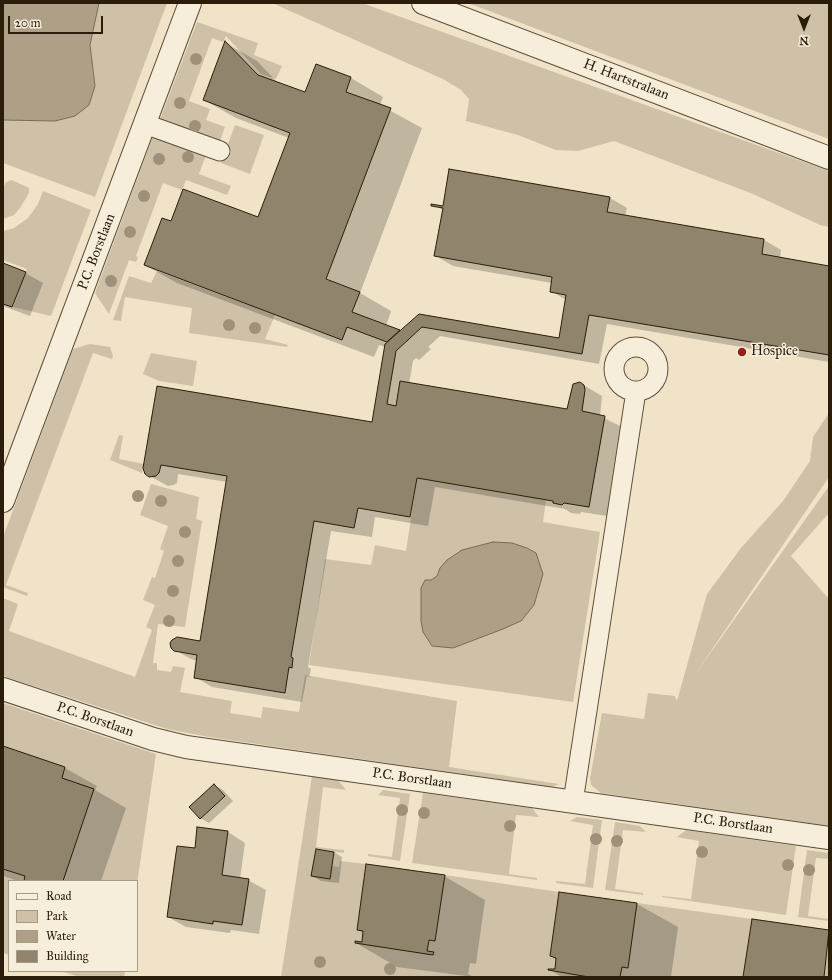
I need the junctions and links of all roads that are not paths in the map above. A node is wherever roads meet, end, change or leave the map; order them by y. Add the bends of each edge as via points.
1 (190, 3) edge
2 (423, 3) edge
3 (145, 124) junction
4 (220, 151) dead end
5 (829, 158) edge
6 (636, 391) dead end
7 (3, 501) edge
8 (3, 689) edge
9 (573, 802) junction
10 (829, 838) edge

1 - 3 street, P.C. Borstlaan
2 - 5 street, H. Hartstralaan
3 - 4 lane
3 - 7 street, P.C. Borstlaan
6 - 9 lane
8 - 9 street, P.C. Borstlaan via 153,739 186,747
9 - 10 street, P.C. Borstlaan

